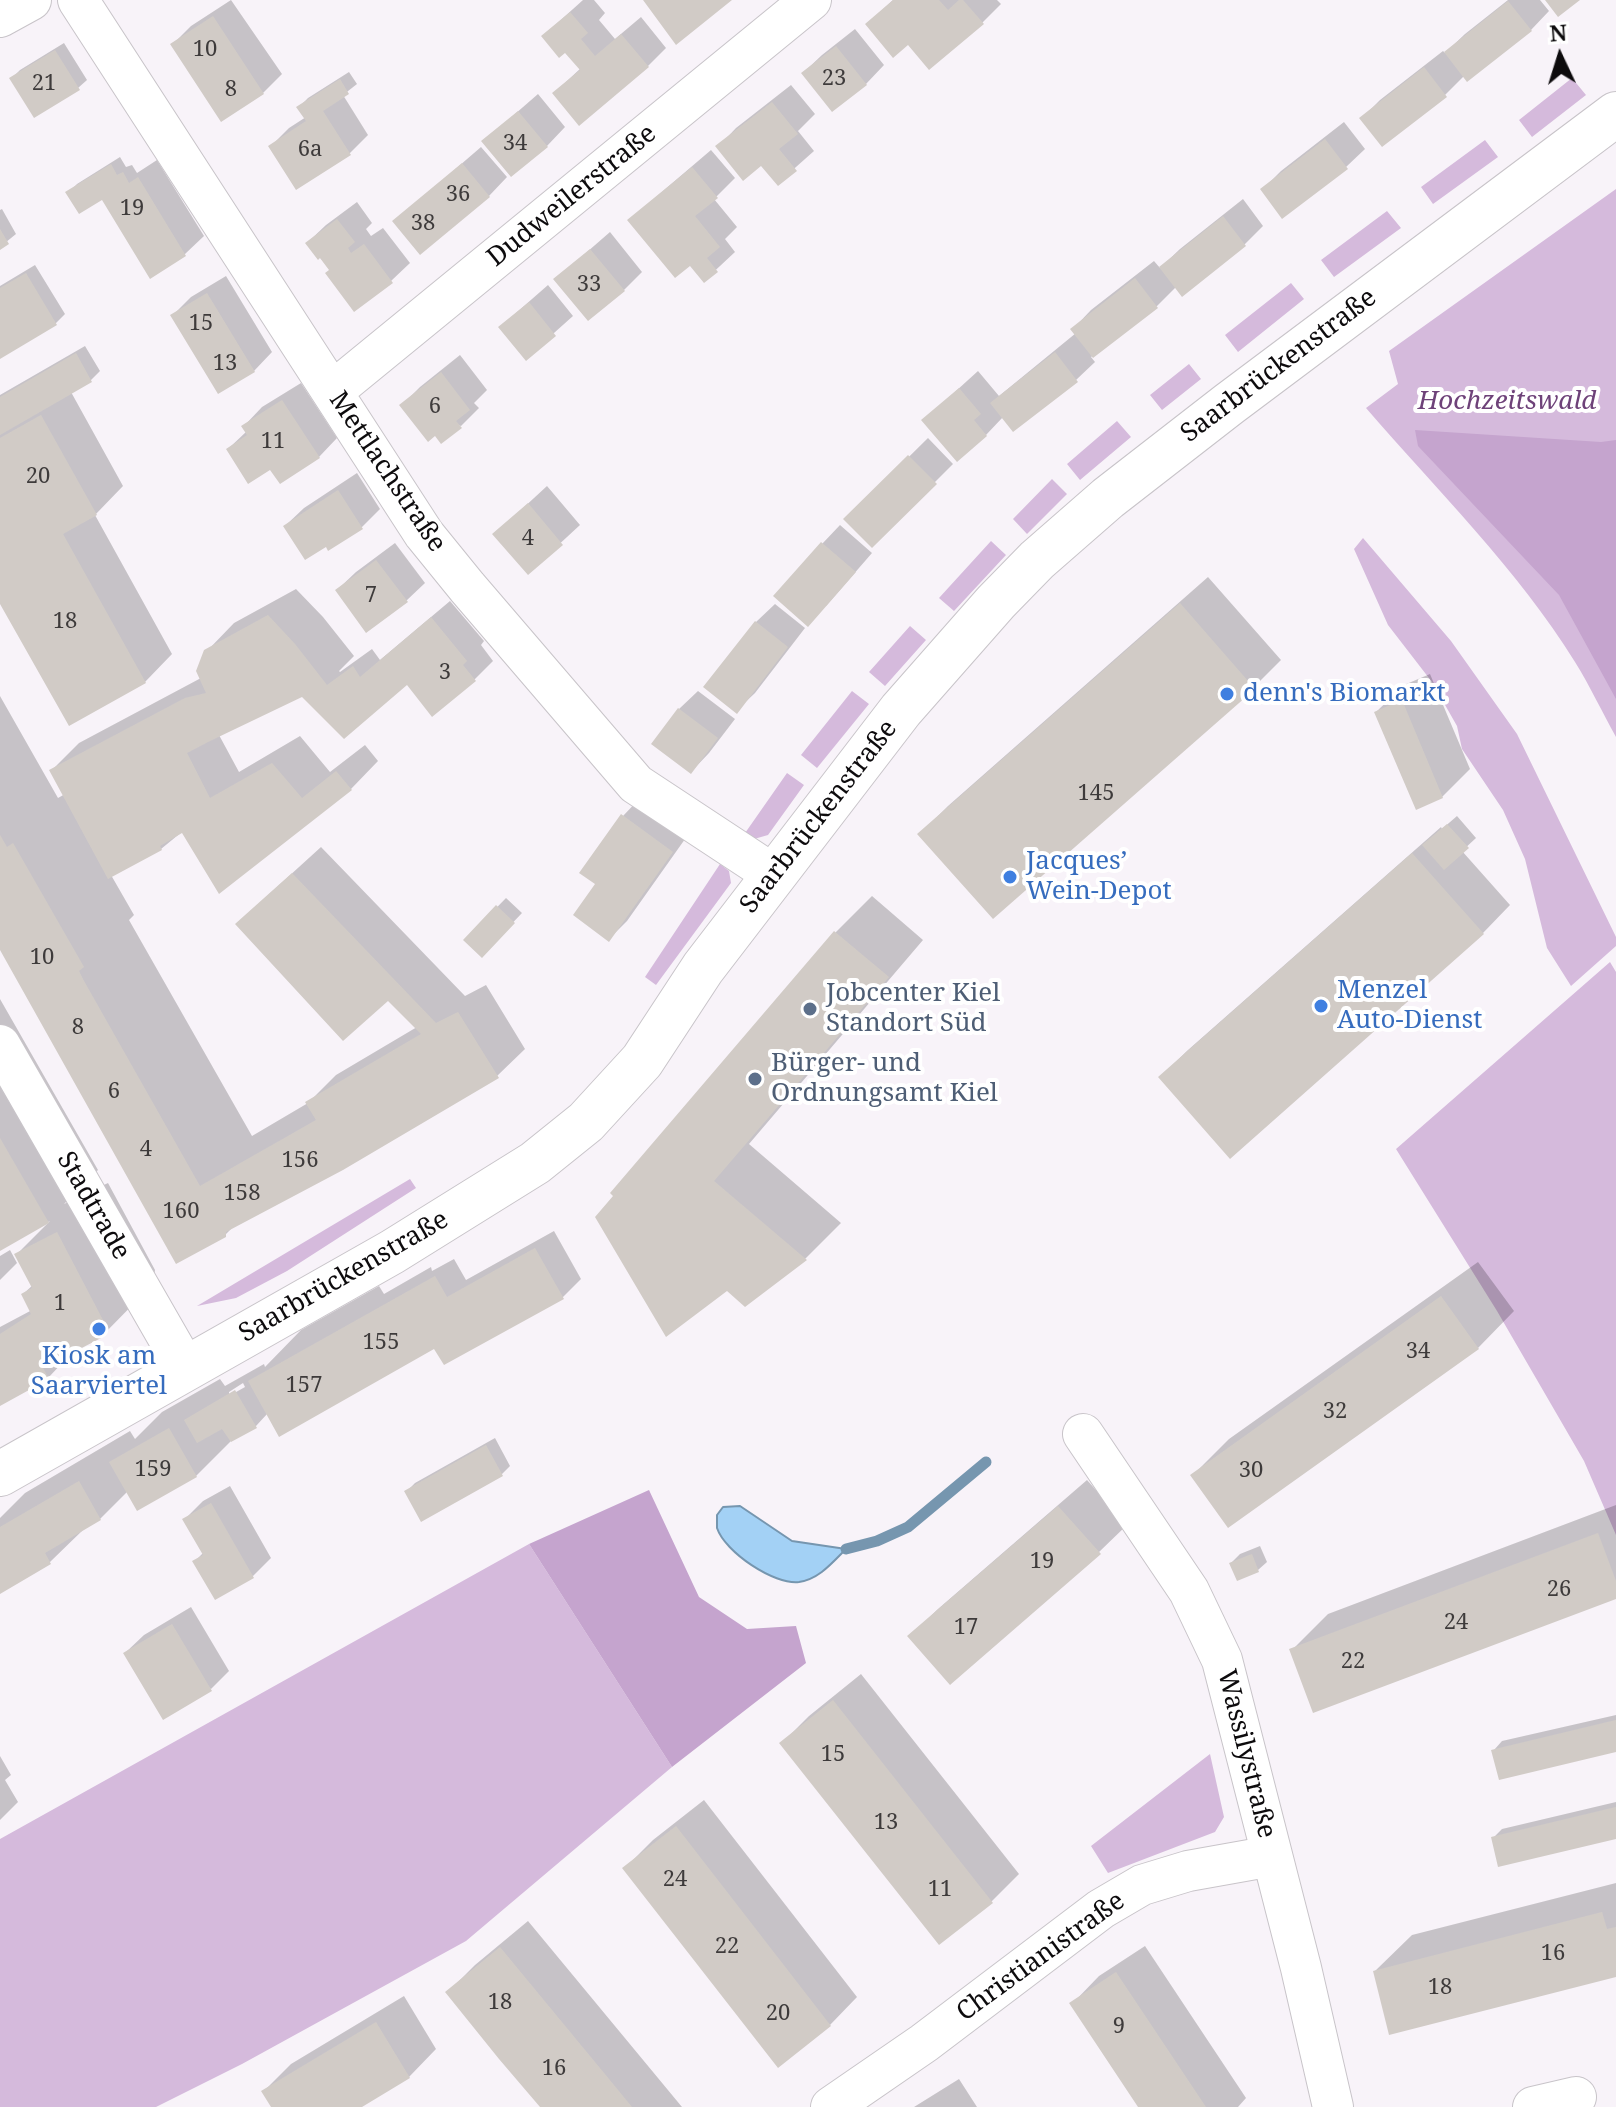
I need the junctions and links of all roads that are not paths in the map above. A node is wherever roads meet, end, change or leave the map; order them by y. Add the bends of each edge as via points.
1 (31, 0) edge
2 (78, 0) edge
3 (811, 0) edge
4 (0, 17) edge
5 (1616, 114) edge
6 (333, 391) junction
7 (774, 875) junction
8 (0, 1045) edge
9 (185, 1367) junction
10 (1083, 1434) dead end
11 (0, 1474) edge
12 (1272, 1856) junction
13 (1576, 2097) dead end
14 (831, 2107) edge
15 (1333, 2107) edge
16 (1533, 2107) edge

1 - 4 street
2 - 6 street, Mettlachstraße
3 - 6 street, Dudweilerstraße
5 - 7 street, Saarbrückenstraße via 1070,529 936,668
6 - 7 street, Mettlachstraße via 424,534 636,784
7 - 9 street, Saarbrückenstraße via 703,968 642,1061 586,1122 535,1163 392,1252
8 - 9 street, Stadtrade
9 - 11 street, Saarbrückenstraße
10 - 12 street, Wassilystraße via 1189,1591 1222,1660
12 - 14 street, Christianistraße via 1188,1871 1131,1891
12 - 15 street, Wassilystraße
13 - 16 street

